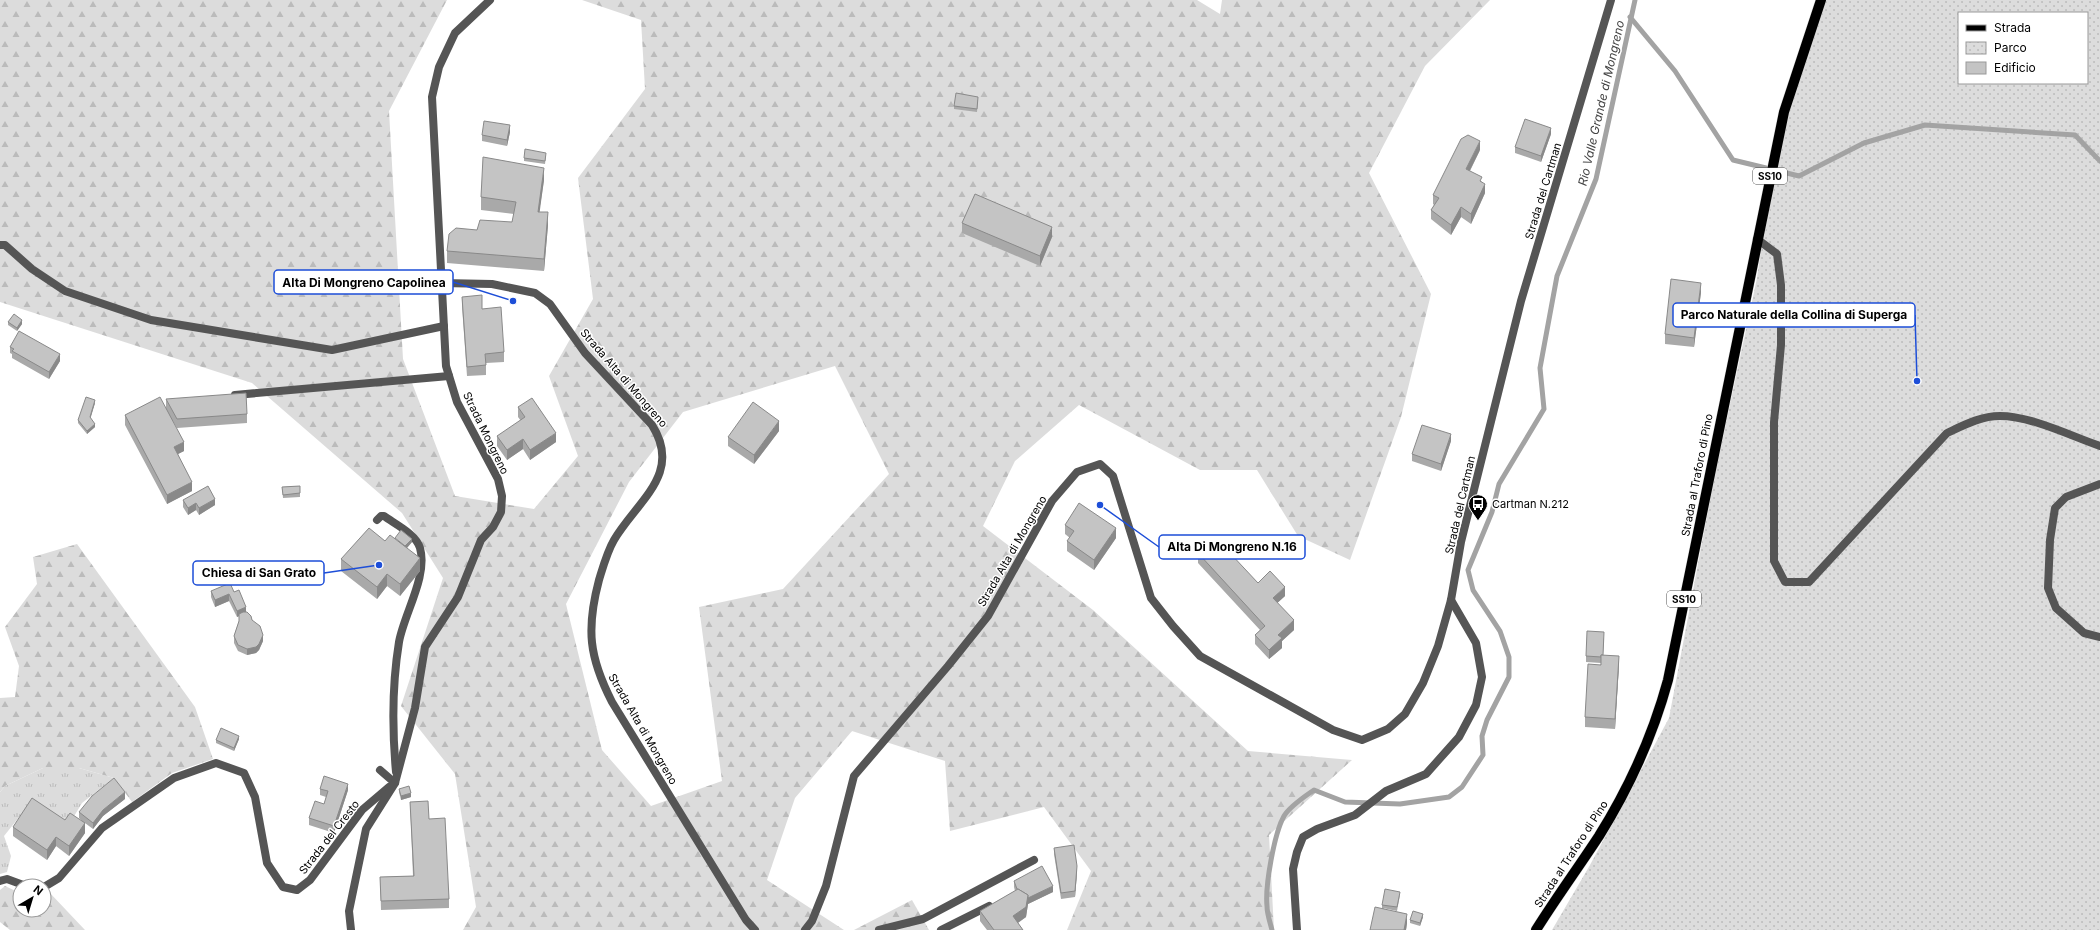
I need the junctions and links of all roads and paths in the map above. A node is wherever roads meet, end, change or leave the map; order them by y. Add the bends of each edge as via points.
1 (490, 0) edge
2 (1611, 0) edge
3 (1821, 0) edge
4 (1757, 240) junction
5 (0, 245) edge
6 (442, 283) junction
7 (444, 326) junction
8 (449, 376) junction
9 (230, 396) edge
10 (2100, 446) edge
11 (2100, 484) edge
12 (377, 520) dead end
13 (1451, 600) junction
14 (2100, 637) edge
15 (380, 770) dead end
16 (396, 780) junction
17 (1034, 860) dead end
18 (0, 881) edge
19 (12, 881) edge
20 (52, 882) edge
21 (997, 902) edge
22 (351, 930) edge
23 (755, 930) edge
24 (806, 930) edge
25 (880, 930) edge
26 (941, 930) edge
27 (1297, 930) edge
28 (1536, 930) edge

1 - 6 street, Strada Mongreno via 455,33 439,67 432,97
2 - 13 street, Strada del Cartman via 1521,301 1461,542
3 - 4 main road, Strada al Traforo di Pino / SS10 via 1784,112
4 - 10 street via 1776,254 1780,285 1781,344 1774,422 1774,561 1785,582 1809,582 1947,433 1973,421 2000,416 2029,421
4 - 28 main road, Strada al Traforo di Pino / SS10 via 1659,711 1622,795 1599,836
5 - 7 street via 5,245 32,269 65,291 151,320 332,350
6 - 7 street, Strada Mongreno
6 - 23 street, Strada Alta di Mongreno via 492,284 535,293 550,304 585,353 652,425 660,437 663,464 657,482 614,541 602,570 593,603 590,630 593,656 612,702 746,920
7 - 8 street, Strada Mongreno
8 - 9 street
8 - 16 street, Strada Mongreno via 457,402 498,479 502,496 501,512 493,527 481,540 458,597 425,647 415,708
11 - 14 street via 2066,497 2054,508 2048,588 2056,608 2084,633
12 - 16 street via 384,516 411,535 420,548 421,573 399,641 392,706
13 - 24 street, Strada Alta di Mongreno via 1438,646 1423,683 1405,714 1388,728 1362,740 1333,730 1200,656 1151,598 1113,476 1100,464 1077,472 1052,501 988,616 854,776 826,886
13 - 27 street via 1476,643 1482,677 1476,705 1459,737 1426,774 1386,791 1355,815 1303,837 1293,869
15 - 16 street
16 - 20 street, Strada del Cresto via 362,810 310,880 297,890 283,887 267,863 255,797 244,773 216,763 174,778 102,828 59,878
16 - 22 street, Strada Mongreno via 366,829 349,912
17 - 25 street via 923,919
18 - 19 street
21 - 26 street

